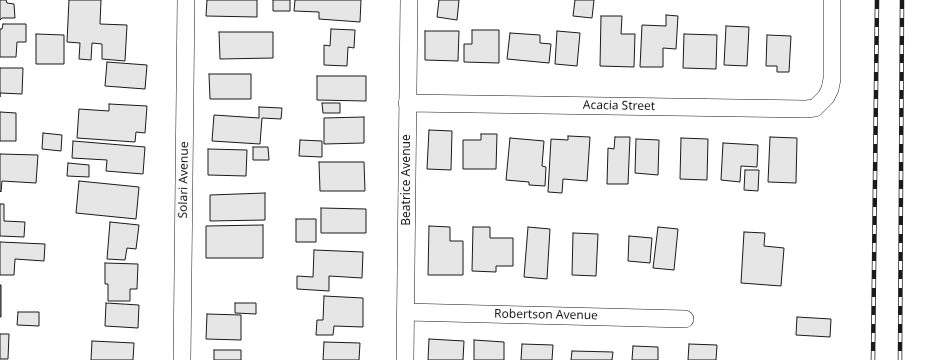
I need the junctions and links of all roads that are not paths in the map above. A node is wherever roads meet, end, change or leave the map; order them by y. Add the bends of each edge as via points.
1 (186, 0) edge
2 (409, 0) edge
3 (832, 0) edge
4 (407, 103) junction
5 (406, 312) junction
6 (685, 318) dead end
7 (182, 360) edge
8 (405, 360) edge

1 - 7 street, Solari Avenue
2 - 4 street, Beatrice Avenue
3 - 4 street, Acacia Street via 832,79 826,97 815,108
4 - 5 street, Beatrice Avenue
5 - 6 street, Robertson Avenue
5 - 8 street, Beatrice Avenue

